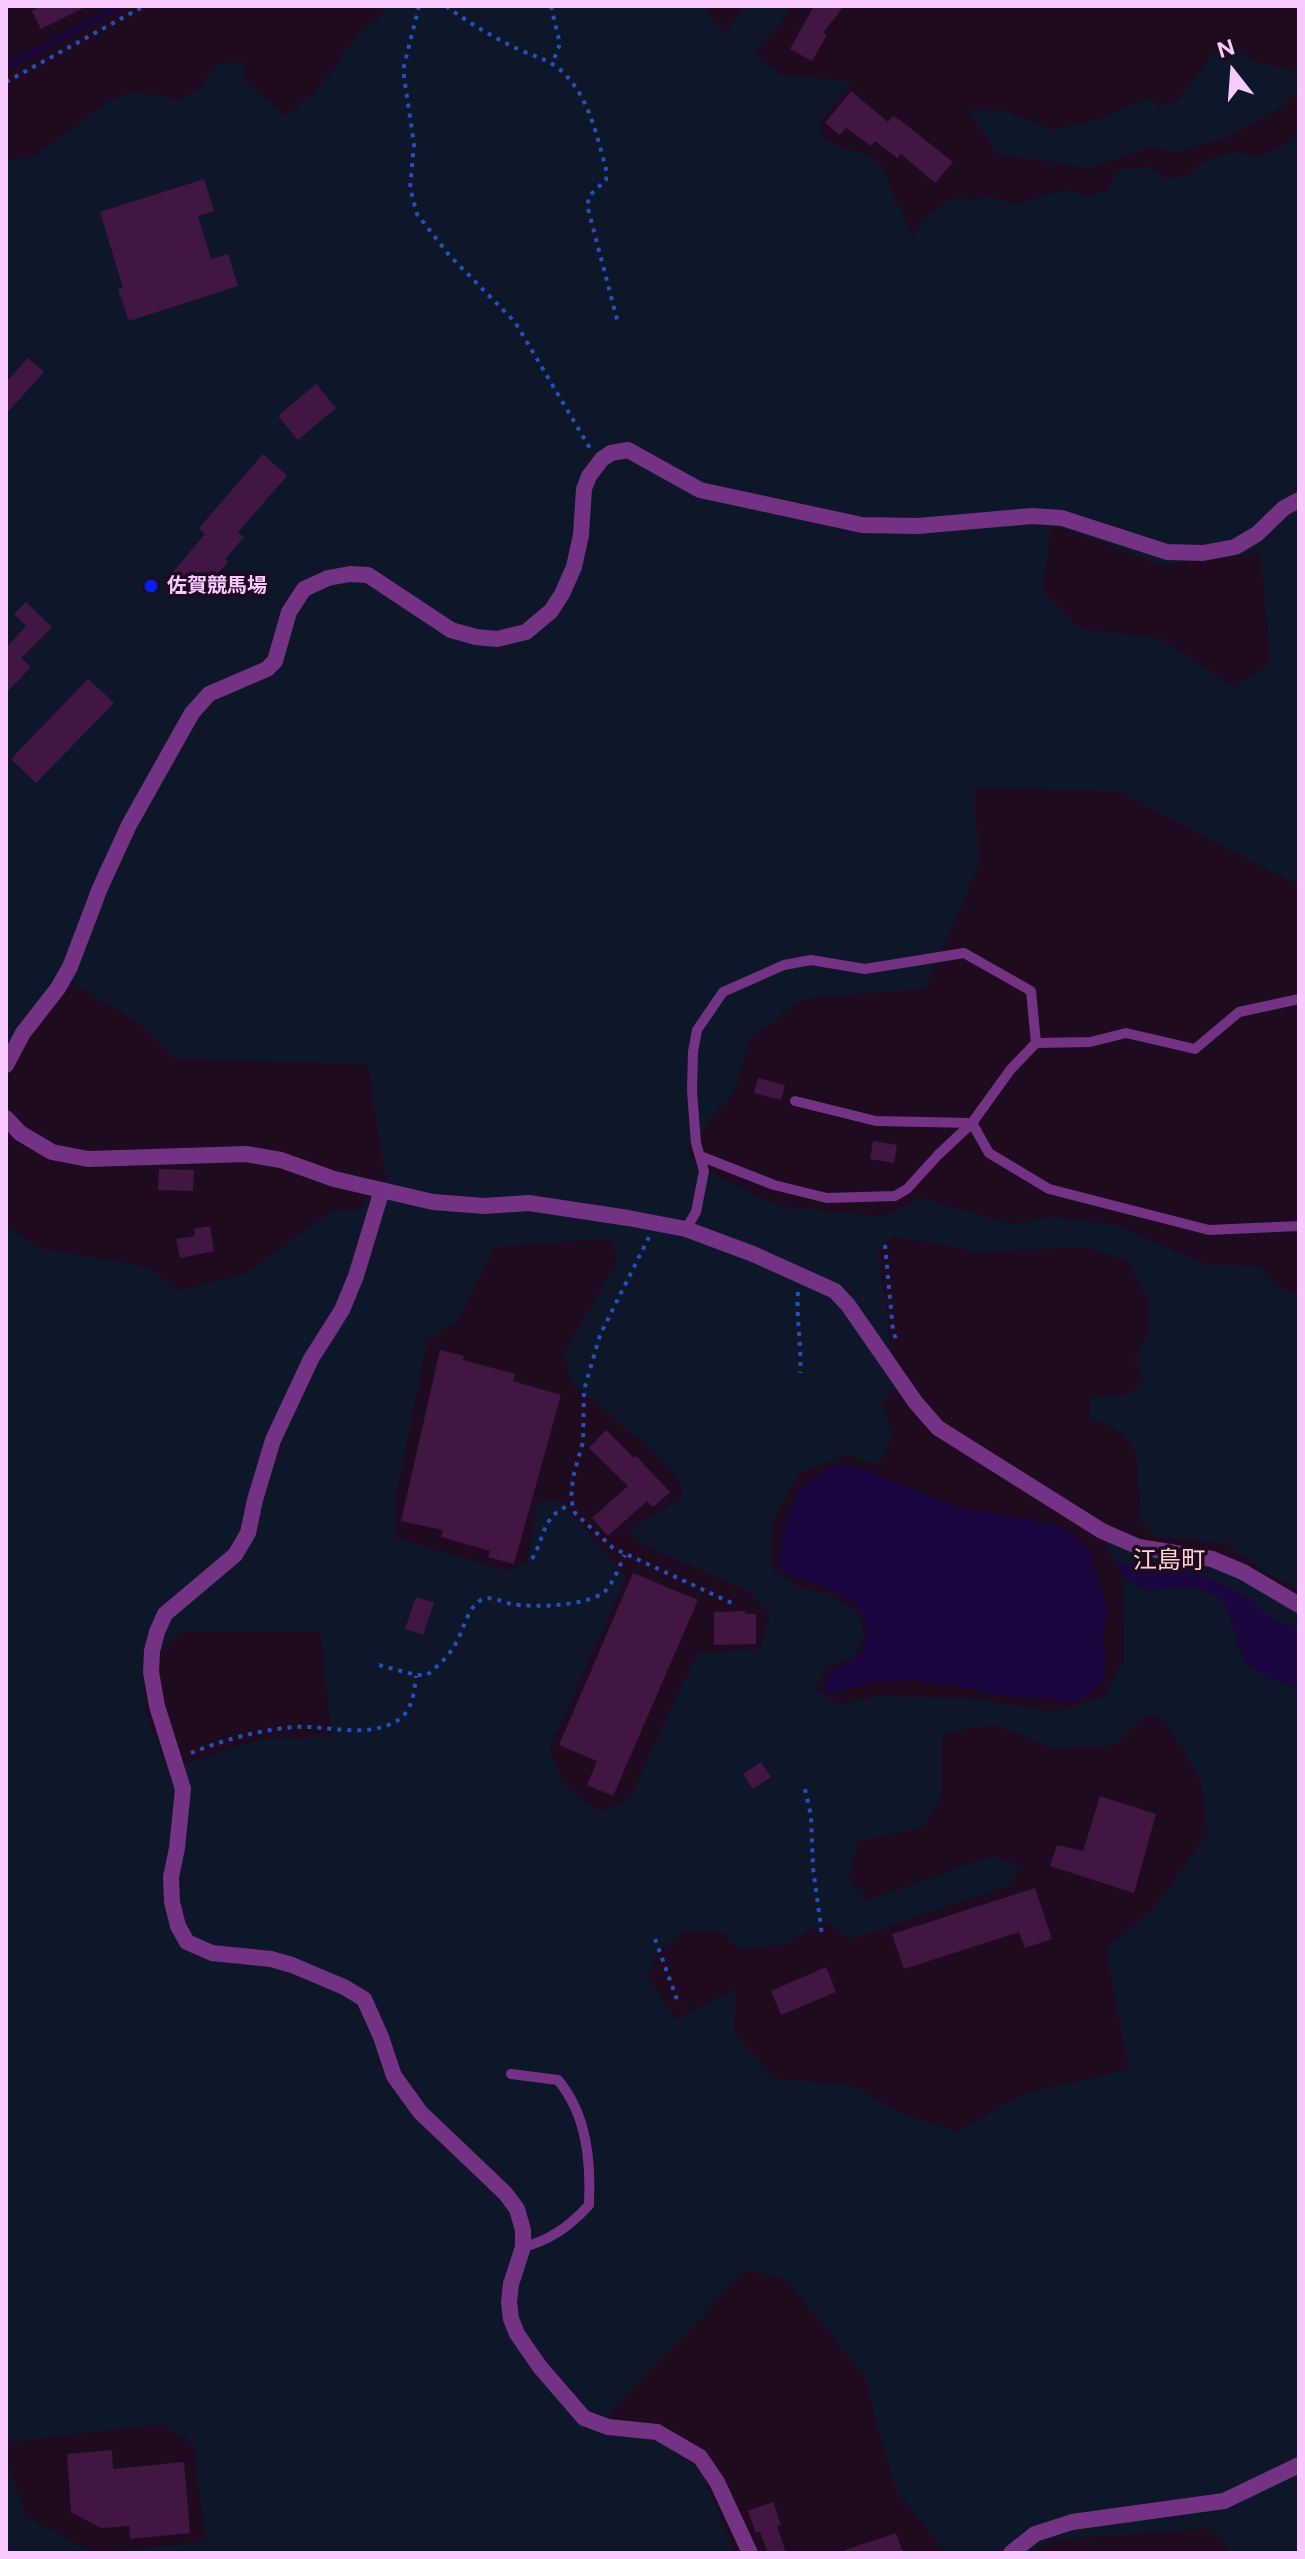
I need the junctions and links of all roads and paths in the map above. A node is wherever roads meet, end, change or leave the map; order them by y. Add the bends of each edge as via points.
1 (144, 6) edge
2 (419, 6) edge
3 (446, 6) edge
4 (551, 6) edge
5 (552, 64) junction
6 (6, 82) edge
7 (618, 323) dead end
8 (602, 459) junction
9 (1299, 500) edge
10 (1299, 999) edge
11 (1036, 1043) junction
12 (6, 1065) edge
13 (795, 1101) dead end
14 (6, 1118) edge
15 (972, 1123) junction
16 (700, 1156) junction
17 (382, 1190) junction
18 (656, 1223) junction
19 (1299, 1226) edge
20 (686, 1229) junction
21 (885, 1245) dead end
22 (801, 1276) junction
23 (898, 1345) dead end
24 (800, 1373) dead end
25 (572, 1504) junction
26 (625, 1555) junction
27 (532, 1559) dead end
28 (734, 1604) dead end
29 (1299, 1605) edge
30 (379, 1665) dead end
31 (416, 1675) junction
32 (174, 1760) junction
33 (805, 1789) dead end
34 (822, 1935) dead end
35 (655, 1939) dead end
36 (679, 2005) dead end
37 (511, 2074) dead end
38 (523, 2247) junction
39 (1299, 2465) edge
40 (750, 2553) edge
41 (1011, 2553) edge

1 - 6 path
2 - 8 path via 403,70 414,144 410,188 417,214 515,322 588,447
3 - 5 path via 493,37
4 - 5 path via 560,44
5 - 7 path via 591,115 607,173 587,205
8 - 9 street via 628,450 700,490 862,525 1062,518 1167,552 1235,547
8 - 12 street via 584,489 581,535 568,581 551,611 526,632 497,639 451,630 368,575 328,578 304,589 289,612 275,661 209,694 192,713 129,825 70,967
10 - 11 lane via 1239,1012 1195,1049 1126,1033 1090,1042
11 - 15 lane
11 - 16 lane via 1031,991 964,953 865,969 811,960 784,965 723,992 697,1030 692,1091
13 - 15 lane via 876,1121
14 - 17 street via 52,1152 88,1159 246,1154
15 - 16 lane via 895,1196 827,1198 774,1185
15 - 19 lane via 989,1153 1049,1189 1209,1230
16 - 20 lane via 704,1171 696,1212
17 - 18 street via 433,1202 529,1203
17 - 32 street via 342,1310 311,1359 273,1440 248,1533 235,1555 165,1614 157,1632 151,1672
18 - 20 street
18 - 25 path via 600,1335 584,1390 583,1442
20 - 22 street
21 - 23 path
22 - 24 path
22 - 29 street via 835,1291 848,1305 938,1428 1102,1531 1139,1547 1212,1559
25 - 26 path via 575,1513
25 - 27 path via 547,1520
26 - 28 path
26 - 31 path via 604,1592 585,1599 541,1605 495,1598 477,1603 444,1661 427,1675
30 - 31 path
31 - 32 path via 412,1705 395,1723 361,1730 270,1731
32 - 38 street via 183,1789 172,1902 187,1942 212,1953 292,1965 364,1999 394,2076 420,2112 505,2193 517,2209
33 - 34 path
35 - 36 path
37 - 38 lane via 558,2080 572,2096 591,2170 589,2205 539,2244
38 - 40 street via 511,2284 511,2319 540,2367 584,2418 608,2427 657,2432 700,2457
39 - 41 street via 1224,2501 1072,2522 1035,2534

